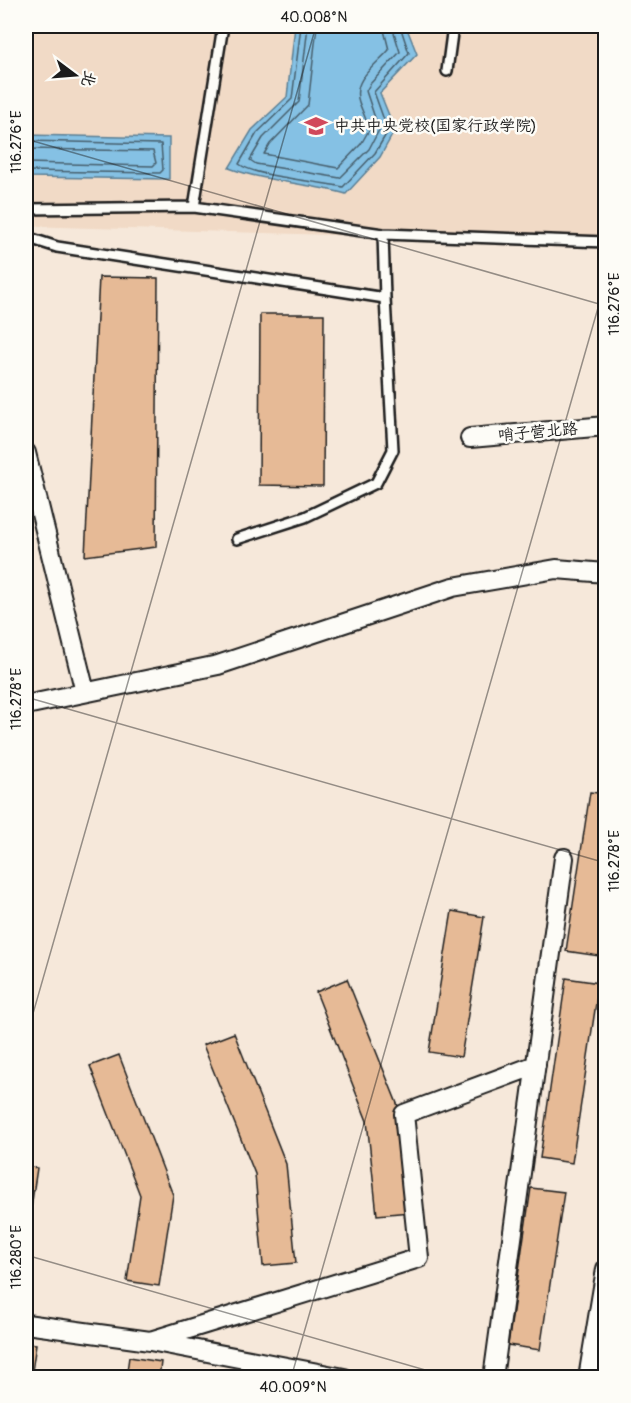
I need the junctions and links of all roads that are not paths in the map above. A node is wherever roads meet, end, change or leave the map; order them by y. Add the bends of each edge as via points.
1 (223, 26) edge
2 (453, 26) edge
3 (447, 71) dead end
4 (194, 207) junction
5 (26, 209) edge
6 (383, 234) junction
7 (26, 237) edge
8 (606, 242) edge
9 (385, 298) junction
10 (606, 426) edge
11 (470, 438) dead end
12 (26, 453) edge
13 (237, 539) dead end
14 (606, 573) edge
15 (85, 693) junction
16 (26, 705) edge
17 (564, 858) dead end
18 (536, 1065) junction
19 (606, 1269) edge
20 (26, 1324) edge
21 (150, 1341) junction
22 (344, 1377) edge
23 (493, 1377) edge
24 (588, 1377) edge

1 - 4 lane
2 - 3 lane
4 - 5 lane
4 - 6 lane
6 - 8 lane
6 - 9 lane
7 - 9 lane via 57,247
9 - 13 lane via 393,450 376,483 305,517
10 - 11 street, 哨子营北路
12 - 15 street
14 - 15 street via 556,569 453,586 218,665
15 - 16 street
17 - 18 street
18 - 21 street via 404,1114 419,1258
18 - 23 street
19 - 24 street
20 - 21 street
21 - 22 street

